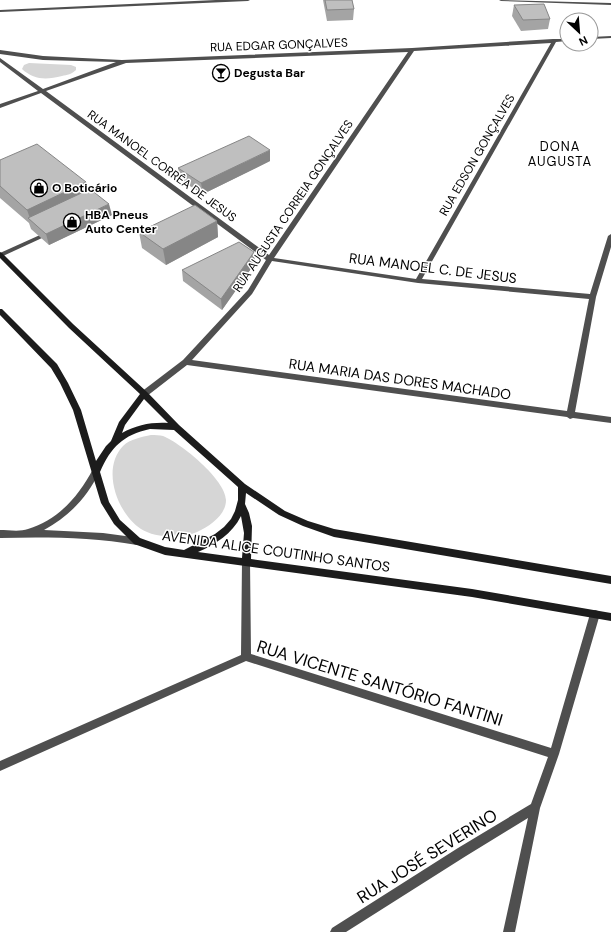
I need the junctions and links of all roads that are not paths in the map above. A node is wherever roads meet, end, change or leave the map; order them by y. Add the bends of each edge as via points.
1 (248, 0) edge
2 (501, 0) edge
3 (611, 4) edge
4 (0, 11) edge
5 (611, 37) edge
6 (599, 38) edge
7 (555, 40) junction
8 (559, 40) edge
9 (412, 50) junction
10 (0, 52) edge
11 (0, 60) edge
12 (125, 61) junction
13 (41, 92) junction
14 (0, 106) edge
15 (611, 236) edge
16 (40, 237) edge
17 (0, 255) edge
18 (270, 259) junction
19 (418, 281) junction
20 (593, 297) junction
21 (0, 311) edge
22 (186, 362) junction
23 (144, 394) junction
24 (570, 416) junction
25 (611, 420) edge
26 (176, 427) junction
27 (115, 441) junction
28 (96, 471) junction
29 (242, 486) junction
30 (242, 506) junction
31 (0, 534) edge
32 (27, 534) junction
33 (138, 541) junction
34 (184, 554) junction
35 (246, 562) junction
36 (611, 580) edge
37 (595, 614) junction
38 (611, 617) edge
39 (246, 657) junction
40 (554, 754) junction
41 (0, 766) edge
42 (535, 808) junction
43 (336, 932) edge
44 (510, 932) edge

1 - 4 street
2 - 3 street
5 - 6 street
7 - 8 street, RUA EDGAR GONÇALVES
7 - 9 street, RUA EDGAR GONÇALVES
7 - 19 street, RUA EDSON GONÇALVES
9 - 12 street, RUA EDGAR GONÇALVES
9 - 18 street, RUA AUGUSTA CORREIA GONÇALVES
10 - 12 street via 43,58
11 - 13 street, RUA MANOEL CORRÊA DE JESUS
12 - 13 street, RUA EDGAR GONÇALVES
13 - 14 street, RUA EDGAR GONÇALVES
13 - 18 street, RUA MANOEL CORRÊA DE JESUS
15 - 20 street
16 - 17 street
17 - 23 main road, AVENIDA ALICE COUTINHO SANTOS
18 - 19 street, RUA MANOEL C. DE JESUS
18 - 22 street, RUA AUGUSTA CORREIA GONÇALVES via 250,292
19 - 20 street, RUA MANOEL C. DE JESUS
20 - 24 street
21 - 28 main road, AVENIDA ALICE COUTINHO SANTOS via 54,366 77,410
22 - 23 street, RUA AUGUSTA CORREIA GONÇALVES
22 - 24 street, RUA MARIA DAS DORES MACHADO
23 - 26 main road, AVENIDA ALICE COUTINHO SANTOS
23 - 27 main road via 122,424
24 - 25 street, RUA MARIA DAS DORES MACHADO
26 - 27 main road via 151,426 126,434
26 - 29 main road, AVENIDA ALICE COUTINHO SANTOS
27 - 28 main road via 106,450
28 - 32 street via 90,484 71,508 57,519
28 - 33 main road, AVENIDA ALICE COUTINHO SANTOS via 105,503 117,522
29 - 30 main road
29 - 36 main road, AVENIDA ALICE COUTINHO SANTOS via 282,513 334,533
30 - 34 main road via 228,530 216,540
30 - 35 main road via 248,534
31 - 32 street
32 - 33 street via 82,534
33 - 34 main road, AVENIDA ALICE COUTINHO SANTOS via 165,551
34 - 35 main road, AVENIDA ALICE COUTINHO SANTOS
35 - 37 main road, AVENIDA ALICE COUTINHO SANTOS via 472,593
35 - 39 street
37 - 38 main road, AVENIDA ALICE COUTINHO SANTOS
37 - 40 street
39 - 40 street, RUA VICENTE SANTÓRIO FANTINI
39 - 41 street, RUA VICENTE SANTÓRIO FANTINI
40 - 42 street
42 - 43 street, RUA JOSÉ SEVERINO
42 - 44 street

